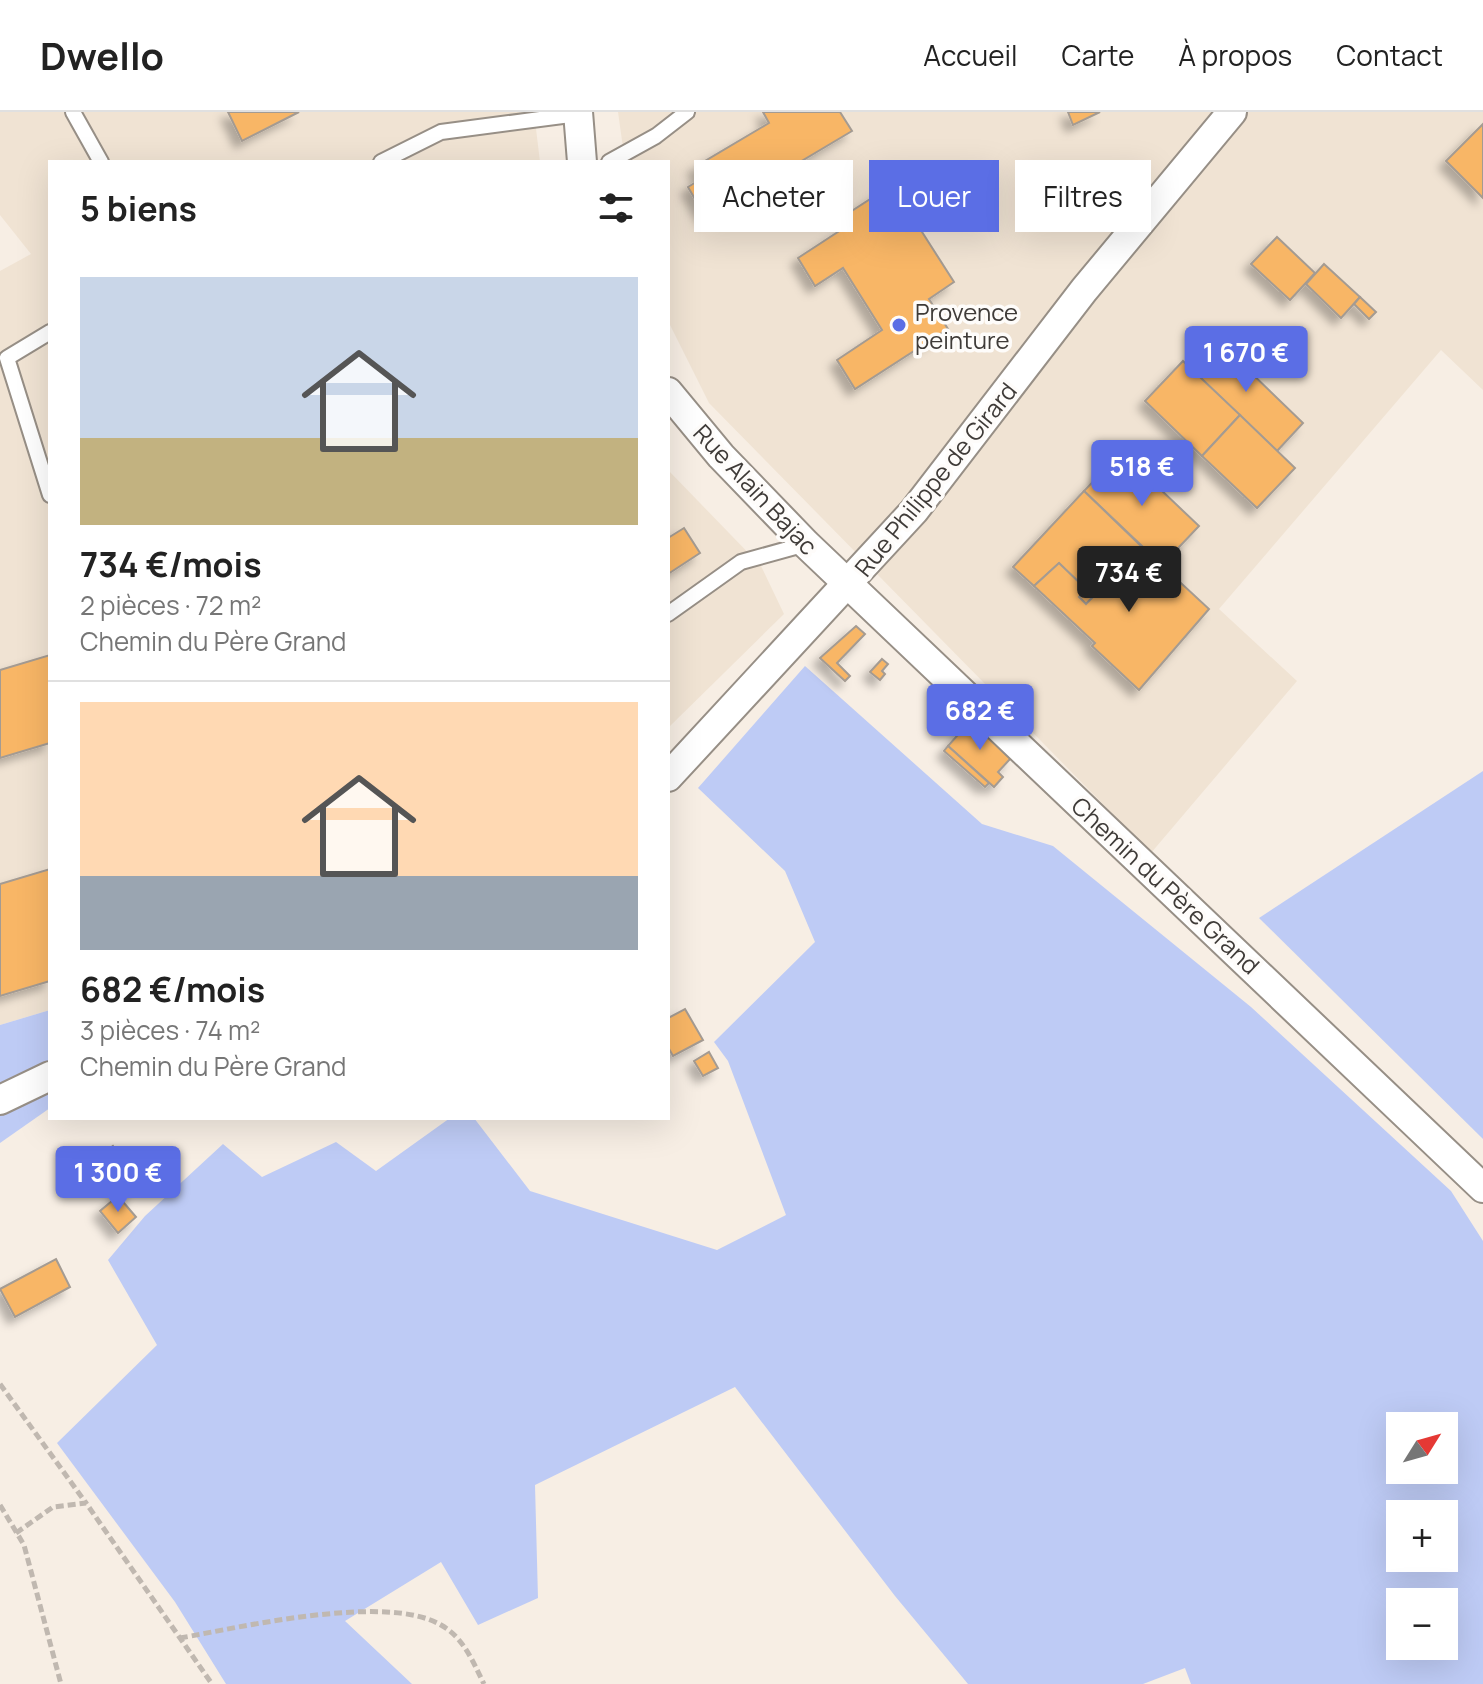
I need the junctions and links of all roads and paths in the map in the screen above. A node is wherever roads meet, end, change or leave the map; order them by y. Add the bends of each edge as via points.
1 (73, 112) edge
2 (687, 112) edge
3 (1232, 112) edge
4 (578, 113) edge
5 (100, 160) edge
6 (385, 160) edge
7 (582, 160) edge
8 (613, 160) edge
9 (48, 333) edge
10 (670, 394) edge
11 (48, 489) edge
12 (806, 544) junction
13 (848, 584) junction
14 (670, 613) edge
15 (670, 775) edge
16 (48, 1077) edge
17 (0, 1100) edge
18 (1483, 1188) edge
19 (0, 1384) edge
20 (86, 1503) junction
21 (0, 1505) edge
22 (16, 1533) junction
23 (180, 1638) junction
24 (61, 1684) edge
25 (212, 1684) edge
26 (484, 1684) edge

1 - 5 lane
2 - 8 lane
3 - 13 street, Rue Philippe de Girard via 1084,290 914,511
4 - 6 lane via 441,132
4 - 7 street
9 - 11 lane via 7,358
10 - 12 street, Rue Alain Bajac
12 - 13 street, Rue Alain Bajac
12 - 14 lane via 741,562
13 - 15 street, Rue Philippe de Girard
13 - 18 street, Chemin du Père Grand
16 - 17 street
19 - 20 path
20 - 22 path via 53,1507
20 - 23 path
21 - 22 path
22 - 24 path via 24,1545
23 - 25 path
23 - 26 path via 308,1615 420,1615 443,1626 466,1647

